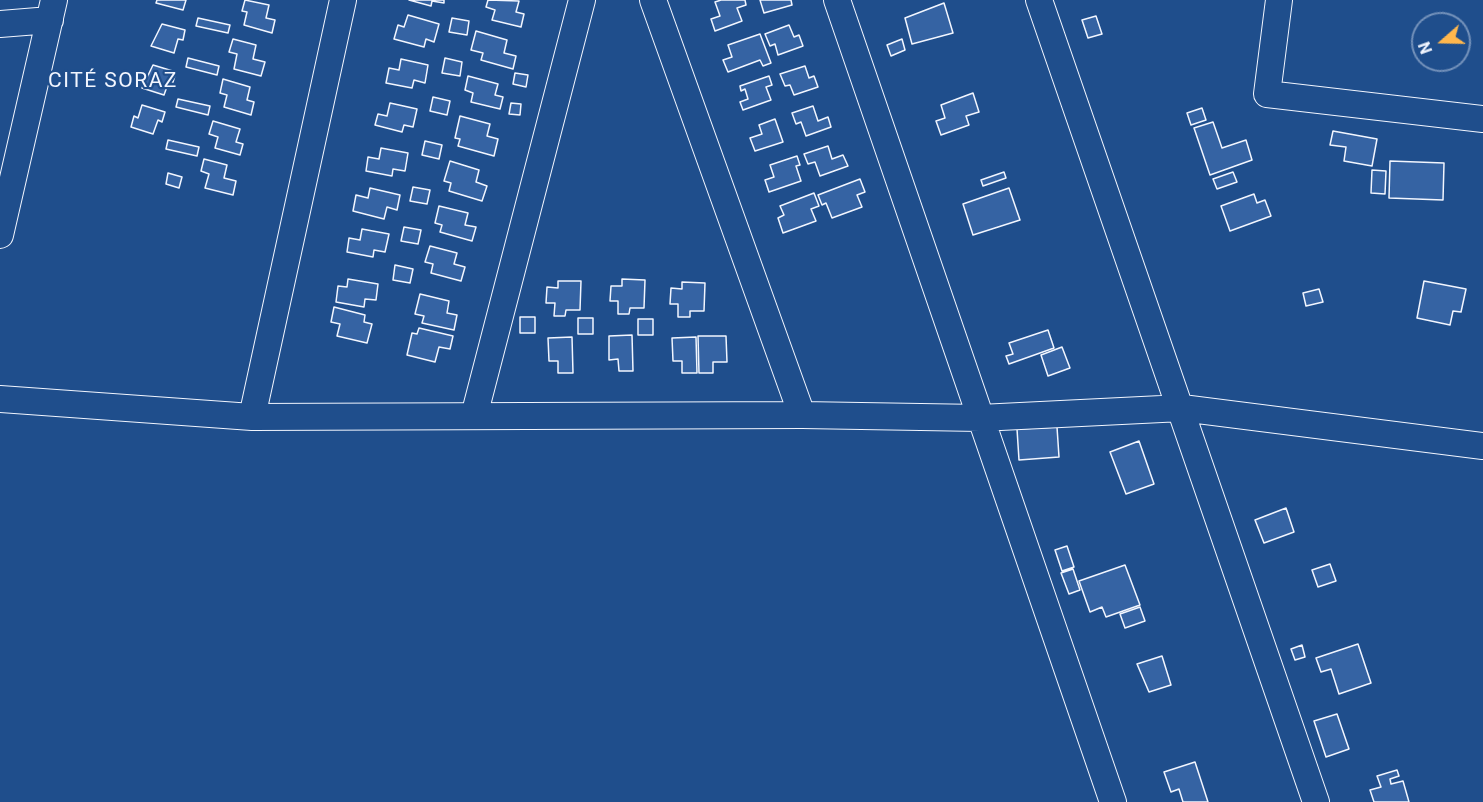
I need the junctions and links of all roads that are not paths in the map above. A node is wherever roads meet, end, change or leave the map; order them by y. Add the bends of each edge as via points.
1 (343, 0) edge
2 (582, 0) edge
3 (653, 0) edge
4 (837, 0) edge
5 (1039, 0) edge
6 (1279, 0) edge
7 (52, 10) edge
8 (0, 24) edge
9 (1483, 119) edge
10 (0, 235) edge
11 (0, 399) edge
12 (1182, 408) junction
13 (802, 415) junction
14 (474, 416) junction
15 (252, 417) junction
16 (980, 418) junction
17 (1483, 446) edge
18 (1113, 802) edge
19 (1316, 802) edge

1 - 15 street
2 - 14 street
3 - 13 street
4 - 16 street
5 - 12 street
6 - 9 street via 1267,94
7 - 8 street
7 - 10 street
11 - 15 street
12 - 16 street
12 - 17 street
12 - 19 street
13 - 14 street
13 - 16 street
14 - 15 street
16 - 18 street

